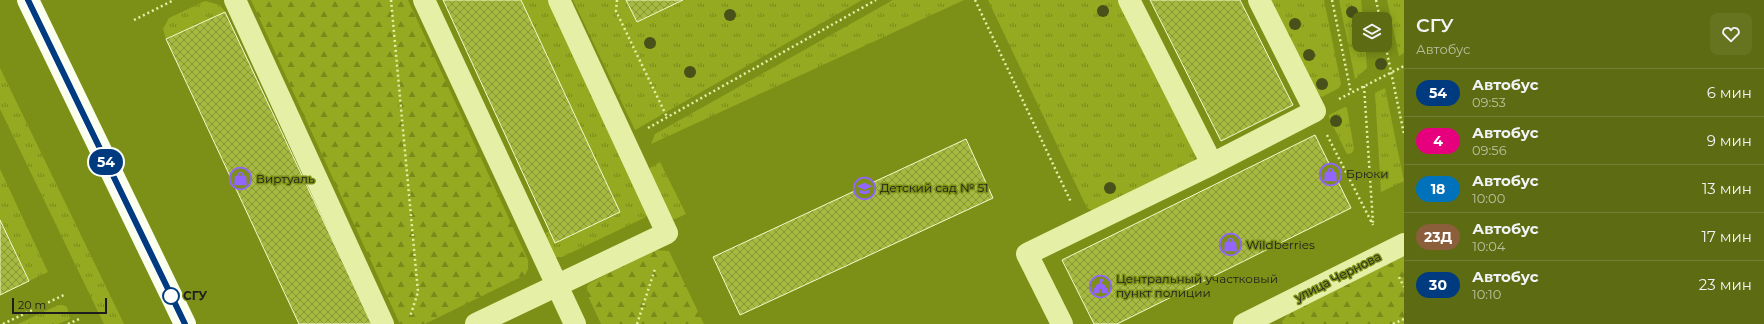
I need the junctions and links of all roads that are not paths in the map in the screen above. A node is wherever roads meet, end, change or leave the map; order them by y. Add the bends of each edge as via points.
1 (28, 0) edge
2 (235, 0) edge
3 (424, 0) edge
4 (559, 0) edge
5 (1129, 0) edge
6 (1259, 0) edge
7 (1212, 164) junction
8 (1404, 244) edge
9 (557, 286) junction
10 (1254, 322) edge
11 (185, 324) edge
12 (383, 324) edge
13 (476, 324) edge
14 (575, 324) edge
15 (1062, 324) edge

1 - 11 main road
2 - 12 street
3 - 9 street
4 - 9 street via 667,233
5 - 7 street
6 - 7 street via 1315,111
7 - 15 street via 1027,254
8 - 10 street, улица Чернова
9 - 13 street
9 - 14 street

